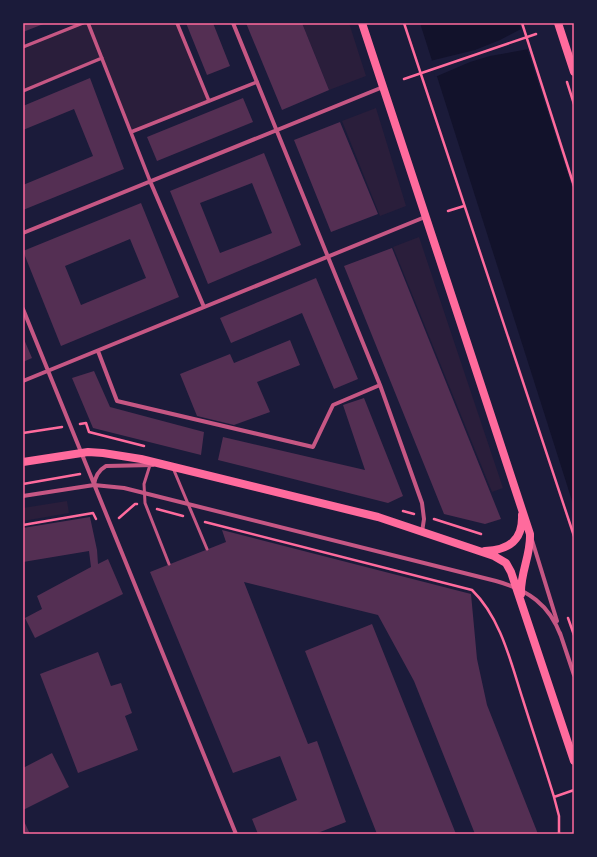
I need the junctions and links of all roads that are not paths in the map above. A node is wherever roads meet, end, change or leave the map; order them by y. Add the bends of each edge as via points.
1 (83, 23) edge
2 (88, 23) edge
3 (177, 23) edge
4 (233, 23) edge
5 (362, 23) edge
6 (558, 23) edge
7 (23, 47) edge
8 (102, 58) junction
9 (574, 72) edge
10 (257, 82) junction
11 (383, 87) junction
12 (23, 91) edge
13 (209, 101) junction
14 (276, 130) junction
15 (131, 132) junction
16 (150, 181) junction
17 (425, 217) junction
18 (23, 233) edge
19 (327, 257) junction
20 (204, 307) junction
21 (23, 309) edge
22 (98, 351) junction
23 (48, 371) junction
24 (23, 381) edge
25 (380, 385) junction
26 (80, 453) junction
27 (23, 462) edge
28 (150, 465) junction
29 (170, 466) junction
30 (94, 485) junction
31 (144, 493) junction
32 (23, 496) edge
33 (188, 504) junction
34 (522, 508) junction
35 (422, 532) junction
36 (530, 534) junction
37 (207, 549) dead end
38 (482, 551) junction
39 (169, 564) dead end
40 (518, 588) junction
41 (561, 636) junction
42 (574, 675) edge
43 (574, 761) edge
44 (236, 834) edge

1 - 7 street
2 - 8 street
3 - 13 street
4 - 10 street
5 - 11 main road
6 - 9 main road
8 - 12 street
8 - 15 street
10 - 13 street
10 - 14 street
11 - 14 street
11 - 17 main road
13 - 15 street
14 - 16 street
14 - 19 street
15 - 16 street
16 - 18 street
16 - 20 street
17 - 19 street
17 - 34 main road
19 - 20 street
19 - 25 street
20 - 22 street
21 - 23 street
22 - 23 street
22 - 25 street via 117,401 313,447 334,405
23 - 24 street
23 - 26 street
25 - 35 street via 422,503
26 - 27 main road
26 - 29 main road via 103,453
26 - 30 street
28 - 29 street
28 - 30 street via 106,466 97,475
28 - 31 lane
29 - 33 lane
29 - 35 main road via 378,517
30 - 31 street via 113,486
30 - 32 street
30 - 44 street
31 - 33 street
31 - 39 lane via 146,508
33 - 37 lane
33 - 40 street
34 - 36 main road
34 - 38 main road via 521,529 514,541 499,550
35 - 38 main road
36 - 40 main road via 530,549
36 - 41 street
38 - 40 main road via 506,563
40 - 41 street via 545,608
40 - 43 main road
41 - 42 street

